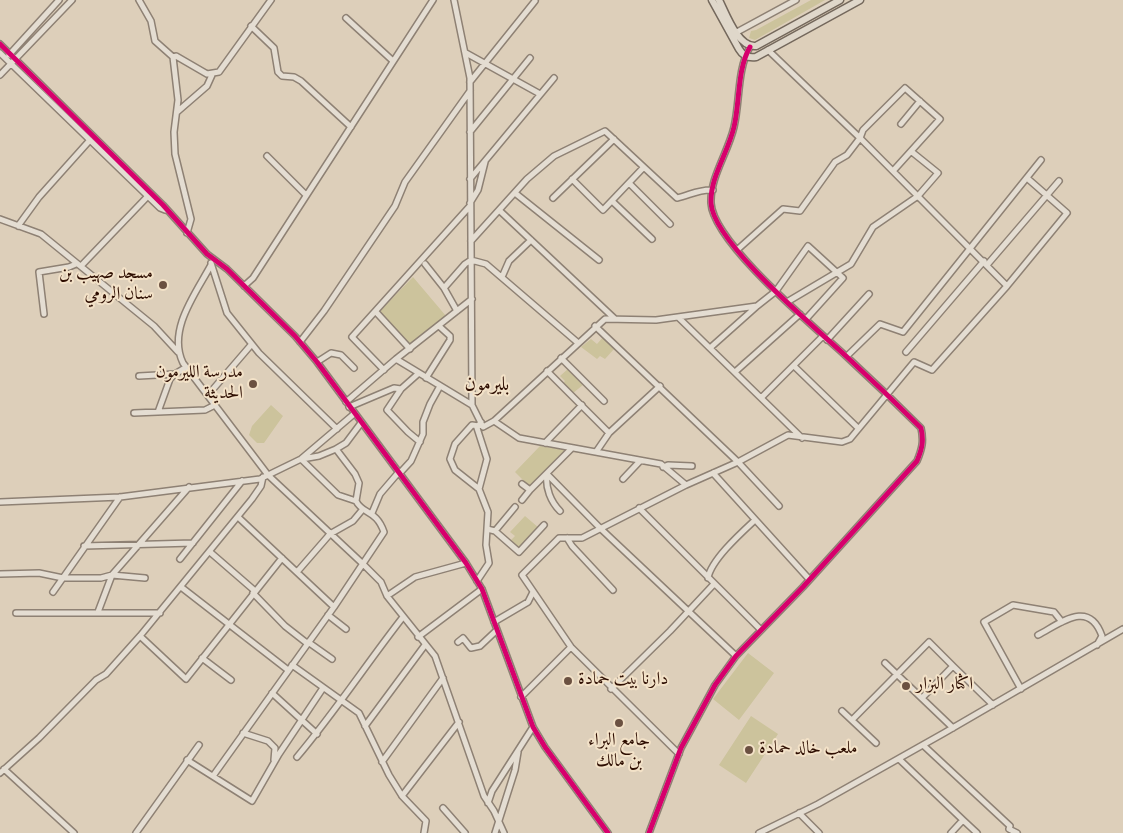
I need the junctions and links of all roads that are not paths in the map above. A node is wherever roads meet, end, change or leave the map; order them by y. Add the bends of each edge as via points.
1 (59, 0) edge
2 (72, 0) edge
3 (139, 0) edge
4 (271, 0) edge
5 (433, 0) edge
6 (454, 0) edge
7 (712, 0) edge
8 (719, 0) edge
9 (796, 0) edge
10 (840, 0) edge
11 (860, 0) edge
12 (534, 1) edge
13 (53, 7) junction
14 (60, 12) junction
15 (346, 18) dead end
16 (803, 20) junction
17 (251, 26) junction
18 (807, 29) junction
19 (737, 32) junction
20 (0, 44) edge
21 (750, 46) junction
22 (768, 50) junction
23 (0, 53) edge
24 (466, 53) junction
25 (8, 56) junction
26 (745, 56) junction
27 (173, 57) junction
28 (530, 58) dead end
29 (393, 61) junction
30 (13, 62) junction
31 (486, 65) junction
32 (0, 75) edge
33 (212, 75) junction
34 (554, 78) dead end
35 (513, 79) junction
36 (470, 82) junction
37 (470, 91) junction
38 (540, 94) junction
39 (920, 101) junction
40 (177, 112) junction
41 (901, 124) dead end
42 (351, 127) junction
43 (470, 133) junction
44 (860, 138) junction
45 (614, 139) junction
46 (90, 140) junction
47 (98, 144) junction
48 (912, 152) junction
49 (267, 156) dead end
50 (1041, 160) dead end
51 (485, 161) junction
52 (643, 168) junction
53 (893, 171) junction
54 (1027, 178) junction
55 (469, 179) junction
56 (572, 179) junction
57 (1059, 181) dead end
58 (629, 183) junction
59 (713, 190) junction
60 (515, 192) junction
61 (1046, 194) junction
62 (306, 195) junction
63 (148, 196) junction
64 (918, 196) junction
65 (553, 198) dead end
66 (612, 201) junction
67 (470, 205) junction
68 (166, 210) junction
69 (499, 210) junction
70 (0, 219) edge
71 (670, 224) dead end
72 (18, 226) junction
73 (187, 233) junction
74 (652, 239) dead end
75 (531, 240) junction
76 (471, 242) junction
77 (971, 248) junction
78 (737, 250) junction
79 (212, 257) junction
80 (471, 260) junction
81 (599, 260) dead end
82 (985, 263) junction
83 (211, 264) junction
84 (425, 264) dead end
85 (78, 265) junction
86 (838, 273) junction
87 (502, 277) junction
88 (244, 286) junction
89 (1007, 286) junction
90 (444, 288) junction
91 (776, 291) junction
92 (869, 294) dead end
93 (472, 299) junction
94 (787, 302) junction
95 (757, 306) junction
96 (457, 311) junction
97 (376, 312) junction
98 (44, 314) dead end
99 (800, 314) junction
100 (679, 318) junction
101 (615, 319) junction
102 (806, 319) junction
103 (439, 326) junction
104 (595, 326) junction
105 (825, 338) junction
106 (300, 342) junction
107 (577, 342) junction
108 (252, 345) junction
109 (710, 348) junction
110 (410, 349) junction
111 (179, 352) junction
112 (906, 352) dead end
113 (846, 356) junction
114 (561, 358) junction
115 (396, 360) junction
116 (317, 362) junction
117 (794, 366) junction
118 (185, 368) junction
119 (354, 368) dead end
120 (384, 370) junction
121 (546, 371) junction
122 (735, 372) junction
123 (419, 373) junction
124 (175, 374) junction
125 (139, 376) dead end
126 (426, 378) junction
127 (440, 386) junction
128 (660, 386) junction
129 (401, 389) junction
130 (208, 395) junction
131 (886, 396) junction
132 (761, 398) junction
133 (604, 401) dead end
134 (347, 404) junction
135 (215, 405) junction
136 (472, 405) junction
137 (582, 405) junction
138 (158, 412) junction
139 (134, 413) dead end
140 (354, 414) junction
141 (494, 421) junction
142 (361, 423) junction
143 (480, 424) junction
144 (858, 428) junction
145 (337, 429) junction
146 (610, 433) junction
147 (802, 438) junction
148 (420, 442) junction
149 (545, 443) junction
150 (336, 449) junction
151 (571, 449) junction
152 (596, 452) junction
153 (301, 459) junction
154 (640, 461) junction
155 (738, 462) junction
156 (663, 466) junction
157 (692, 466) dead end
158 (399, 473) junction
159 (713, 473) junction
160 (547, 474) junction
161 (266, 476) junction
162 (623, 479) dead end
163 (242, 481) junction
164 (522, 484) dead end
165 (686, 484) junction
166 (189, 487) junction
167 (479, 489) junction
168 (530, 490) junction
169 (120, 497) junction
170 (522, 500) dead end
171 (356, 501) junction
172 (0, 502) edge
173 (779, 506) dead end
174 (515, 507) dead end
175 (639, 508) junction
176 (363, 509) junction
177 (560, 511) dead end
178 (372, 513) junction
179 (238, 517) junction
180 (754, 520) junction
181 (544, 525) dead end
182 (600, 528) junction
183 (487, 529) junction
184 (495, 531) junction
185 (330, 534) junction
186 (567, 538) junction
187 (193, 543) junction
188 (139, 545) junction
189 (84, 546) junction
190 (210, 552) junction
191 (282, 558) junction
192 (180, 559) dead end
193 (466, 563) junction
194 (363, 564) junction
195 (297, 572) junction
196 (0, 574) edge
197 (112, 575) junction
198 (63, 578) junction
199 (145, 578) dead end
200 (708, 578) junction
201 (809, 579) junction
202 (477, 581) junction
203 (714, 584) junction
204 (181, 586) junction
205 (482, 589) junction
206 (614, 590) dead end
207 (53, 592) dead end
208 (254, 592) junction
209 (534, 592) junction
210 (387, 596) junction
211 (334, 607) junction
212 (688, 611) junction
213 (98, 612) junction
214 (16, 613) dead end
215 (160, 613) junction
216 (328, 615) junction
217 (403, 617) junction
218 (494, 622) junction
219 (1062, 622) junction
220 (229, 624) junction
221 (346, 629) dead end
222 (1123, 629) edge
223 (497, 630) junction
224 (761, 630) junction
225 (1038, 635) dead end
226 (140, 636) junction
227 (418, 637) junction
228 (458, 642) dead end
229 (308, 643) junction
230 (425, 645) junction
231 (1096, 645) junction
232 (571, 647) junction
233 (736, 656) junction
234 (202, 658) junction
235 (332, 659) dead end
236 (885, 663) dead end
237 (292, 665) junction
238 (953, 666) junction
239 (288, 670) junction
240 (897, 674) junction
241 (443, 678) junction
242 (231, 680) dead end
243 (323, 688) junction
244 (611, 689) junction
245 (1020, 689) junction
246 (272, 694) junction
247 (521, 697) junction
248 (922, 698) junction
249 (340, 699) junction
250 (993, 705) junction
251 (842, 711) dead end
252 (302, 720) junction
253 (852, 720) junction
254 (459, 722) junction
255 (365, 726) junction
256 (533, 727) junction
257 (953, 728) junction
258 (243, 733) junction
259 (317, 734) junction
260 (876, 743) dead end
261 (199, 745) dead end
262 (924, 745) junction
263 (518, 750) junction
264 (679, 754) junction
265 (298, 757) dead end
266 (899, 758) junction
267 (187, 760) junction
268 (382, 762) junction
269 (274, 763) junction
270 (2, 771) edge
271 (212, 776) junction
272 (402, 796) junction
273 (488, 803) junction
274 (442, 808) dead end
275 (799, 813) junction
276 (963, 820) junction
277 (498, 821) junction
278 (74, 833) edge
279 (136, 833) edge
280 (424, 833) edge
281 (465, 833) edge
282 (495, 833) edge
283 (504, 833) edge
284 (608, 833) edge
285 (649, 833) edge
286 (759, 833) edge
287 (819, 833) edge
288 (951, 833) edge
289 (977, 833) edge
290 (1017, 833) edge

1 - 13 street
2 - 14 street
3 - 27 street via 151,21 155,42
4 - 17 street
5 - 29 street
6 - 24 street
7 - 26 main road via 738,50
8 - 19 main road
9 - 19 street
10 - 16 main road
11 - 18 main road
12 - 31 street
13 - 14 street
13 - 25 street
14 - 30 street
15 - 29 street
16 - 18 main road
16 - 21 main road via 756,46
17 - 33 street via 219,72
17 - 42 street via 274,48 278,72 301,81
18 - 22 main road
19 - 21 main road
20 - 25 street
21 - 26 street
22 - 26 main road via 756,57
22 - 44 street
23 - 25 street
24 - 31 street
24 - 36 street
25 - 30 street
26 - 59 street via 733,130
27 - 33 street
27 - 40 street
28 - 35 street
29 - 42 street
30 - 32 street
30 - 46 street
30 - 47 street
31 - 35 street
31 - 36 street
33 - 40 street via 207,86
34 - 38 street
35 - 38 street
35 - 43 street
36 - 37 street
37 - 43 street
37 - 106 street via 405,182 395,206
38 - 51 street
39 - 41 street
39 - 44 street via 905,88 863,130
39 - 48 street via 940,119
40 - 73 street via 174,154 191,219
42 - 62 street
43 - 55 street
44 - 53 street
44 - 78 street via 847,155 835,162 800,211 783,209
45 - 52 street
45 - 56 street
45 - 60 street via 605,131 564,150 527,178
46 - 47 street
46 - 72 street via 39,197
47 - 63 street
47 - 68 street
48 - 53 street
48 - 64 street via 938,173
49 - 62 street
50 - 54 street
51 - 55 street
51 - 67 street via 478,190
52 - 58 street
52 - 59 street via 677,198 689,196 697,190
53 - 64 street
54 - 61 street
54 - 77 street
55 - 67 street
56 - 65 street
56 - 66 street via 603,210
57 - 61 street
58 - 66 street
58 - 71 street
59 - 78 street via 713,216
60 - 69 street
60 - 81 street
61 - 82 street
61 - 89 street via 1067,213
62 - 88 street via 253,278
63 - 68 street
63 - 85 street
64 - 77 street
64 - 86 street via 873,227 851,264
66 - 74 street
67 - 76 street
67 - 97 street
68 - 73 street
69 - 75 street
69 - 76 street
70 - 72 street
72 - 85 street via 41,234
73 - 79 street
75 - 87 street via 509,261
75 - 101 street
76 - 80 street
77 - 82 street
77 - 113 street via 903,332 880,324
78 - 91 street
79 - 83 street
79 - 88 street
80 - 87 street via 486,264
80 - 90 street
80 - 93 street
82 - 89 street
82 - 112 street
83 - 108 street via 227,313
83 - 111 street via 187,306 179,334
84 - 90 street
85 - 98 street via 39,272
85 - 111 street via 154,326
86 - 91 street via 808,246
86 - 94 street
86 - 102 street via 843,278
87 - 107 street
88 - 106 street
89 - 131 street via 932,370 914,362
90 - 96 street
91 - 94 street
91 - 95 street
92 - 105 street
93 - 96 street
93 - 136 street
94 - 99 street
95 - 100 street
95 - 109 street
96 - 103 street
97 - 110 street
97 - 120 street via 352,337
99 - 102 street
99 - 122 street
100 - 101 street
100 - 109 street
101 - 104 street via 605,318
102 - 105 street
103 - 110 street
103 - 126 street via 450,340
104 - 107 street
104 - 128 street
105 - 113 street
105 - 117 street
106 - 116 street
107 - 114 street
108 - 130 street
108 - 145 street
109 - 122 street
110 - 115 street
111 - 118 street
113 - 131 street
114 - 121 street
114 - 133 street
115 - 120 street
115 - 123 street
116 - 119 street via 331,353 341,355
116 - 134 street
117 - 132 street
117 - 144 street
118 - 124 street
118 - 130 street
120 - 134 street
121 - 137 street
121 - 141 street
122 - 132 street
123 - 126 street
123 - 129 street
124 - 125 street
124 - 138 street
126 - 127 street
127 - 136 street
127 - 148 street via 423,422
128 - 146 street
128 - 155 street
129 - 134 street via 394,388
129 - 148 street via 388,410
130 - 135 street
131 - 144 street
131 - 201 street via 921,428 924,438 922,449 916,461
132 - 147 street
134 - 140 street
135 - 138 street via 205,410
135 - 161 street
136 - 143 street
137 - 146 street
137 - 149 street
138 - 139 street
140 - 142 street
140 - 145 street
141 - 143 street via 484,427
141 - 149 street via 519,438
142 - 150 street via 346,444
142 - 158 street
143 - 167 street via 477,428 487,459
143 - 167 street via 472,425 455,444 450,459 455,470
144 - 147 street via 842,442
145 - 153 street
146 - 152 street
147 - 155 street via 788,436
148 - 158 street via 411,462
149 - 151 street
150 - 153 street
150 - 171 street via 359,483
151 - 152 street
151 - 160 street
152 - 154 street
153 - 161 street
153 - 171 street via 338,495
154 - 156 street
154 - 162 street
155 - 159 street
155 - 173 street
156 - 157 street
156 - 165 street
158 - 178 street via 380,494
158 - 193 street
159 - 165 street
159 - 180 street
160 - 168 street
160 - 177 street via 550,497
160 - 182 street
161 - 163 street
161 - 179 street
161 - 185 street
163 - 166 street
163 - 187 street
164 - 168 street
165 - 175 street
166 - 169 street
166 - 188 street
167 - 183 street via 488,512
168 - 170 street
169 - 172 street
169 - 189 street
171 - 176 street
174 - 184 street
175 - 182 street
175 - 200 street
176 - 178 street
176 - 185 street via 353,520
178 - 194 street via 384,532
179 - 190 street
179 - 191 street
180 - 200 street via 710,568
180 - 201 street
181 - 184 street via 519,552
182 - 186 street via 582,538
182 - 212 street
183 - 184 street
183 - 202 street via 489,562
185 - 194 street
185 - 195 street
186 - 206 street
186 - 209 street via 559,538 522,575
187 - 188 street
187 - 192 street
188 - 189 street
188 - 197 street
189 - 198 street
190 - 204 street
190 - 208 street
191 - 195 street
191 - 208 street
193 - 202 street
193 - 210 street via 415,577
194 - 210 street via 380,582
194 - 211 street
195 - 211 street
196 - 198 street via 39,573
197 - 198 street
197 - 199 street
197 - 213 street
198 - 207 street
200 - 203 street
201 - 224 street
202 - 205 street
203 - 212 street
203 - 224 street
204 - 215 street
204 - 220 street
205 - 218 street
205 - 227 street
208 - 220 street
208 - 229 street via 285,626
209 - 218 street via 528,602
209 - 232 street
210 - 217 street
211 - 216 street
212 - 233 street
212 - 244 street
213 - 214 street
213 - 215 street
215 - 226 street
216 - 221 street
216 - 229 street
217 - 227 street
217 - 249 street
218 - 223 street
219 - 225 street
219 - 231 street via 1079,615 1089,617 1102,636
219 - 245 street via 1054,612 1014,605 984,622
220 - 234 street
220 - 239 street
222 - 231 street
223 - 228 street via 480,646 472,648 462,638
223 - 247 street
224 - 233 street
226 - 234 street via 186,679
226 - 270 street via 106,674
227 - 230 street
229 - 235 street
229 - 237 street
230 - 241 street via 435,656
230 - 255 street
231 - 245 street
232 - 244 street
232 - 247 street
233 - 264 street via 715,685
234 - 242 street
236 - 240 street
237 - 239 street
237 - 243 street
238 - 240 street via 929,642
238 - 248 street
238 - 250 street
239 - 246 street
240 - 248 street
240 - 253 street
241 - 254 street
241 - 268 street
243 - 249 street
243 - 252 street
244 - 264 street
245 - 250 street
246 - 252 street
246 - 258 street
247 - 256 street
248 - 257 street
249 - 255 street via 359,713
249 - 259 street
250 - 257 street
251 - 253 street
252 - 259 street
252 - 269 street
253 - 260 street
254 - 272 street
254 - 273 street
255 - 268 street
256 - 263 street
256 - 284 street
257 - 262 street
258 - 269 street via 268,741 275,748
258 - 271 street
259 - 265 street
261 - 267 street
262 - 266 street
262 - 290 street via 1010,826 1008,829
263 - 273 street
263 - 277 street via 515,770
264 - 285 street
266 - 275 street
266 - 276 street
267 - 271 street
267 - 279 street
268 - 272 street
269 - 271 street via 252,801
270 - 278 street
272 - 280 street via 426,821
273 - 277 street
274 - 281 street
275 - 286 street
275 - 287 street
276 - 288 street
276 - 289 street
277 - 282 street
277 - 283 street

